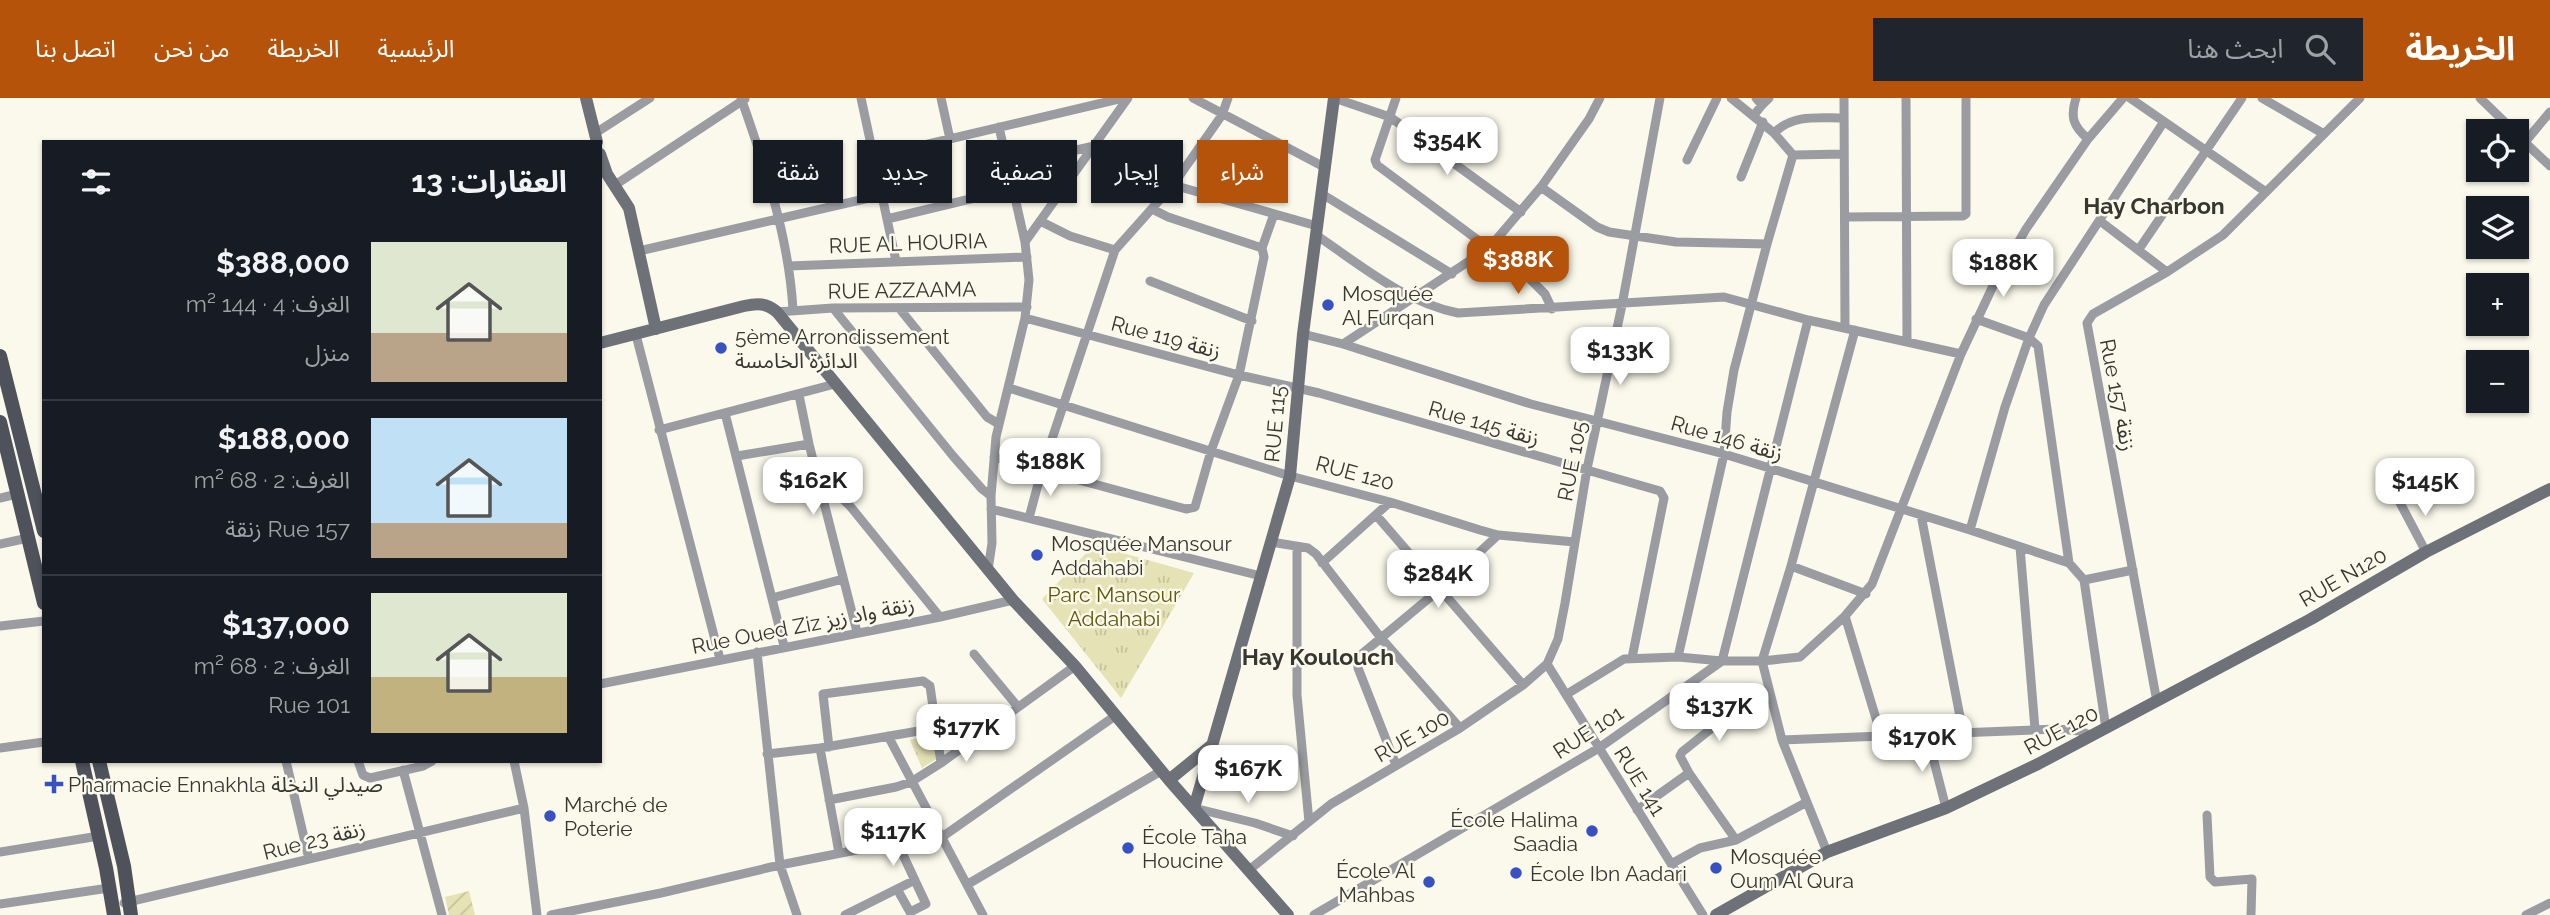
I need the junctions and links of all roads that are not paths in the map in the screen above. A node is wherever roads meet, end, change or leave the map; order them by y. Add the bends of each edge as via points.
1 (586, 98) edge
2 (650, 98) edge
3 (861, 98) edge
4 (942, 98) edge
5 (1123, 98) edge
6 (1128, 98) edge
7 (1193, 98) edge
8 (1228, 98) edge
9 (1334, 98) edge
10 (1396, 98) edge
11 (1600, 98) edge
12 (1660, 98) edge
13 (1717, 98) edge
14 (1731, 98) edge
15 (1769, 98) edge
16 (1844, 98) edge
17 (1906, 98) edge
18 (1966, 98) edge
19 (2076, 98) edge
20 (2123, 98) edge
21 (2130, 98) edge
22 (2242, 98) edge
23 (2262, 98) edge
24 (2360, 98) edge
25 (2480, 98) edge
26 (743, 99) edge
27 (1759, 102) edge
28 (2550, 112) edge
29 (1222, 115) junction
30 (1754, 115) junction
31 (1390, 117) junction
32 (1843, 118) junction
33 (2502, 119) edge
34 (1763, 122) junction
35 (2163, 122) junction
36 (999, 127) junction
37 (1774, 132) junction
38 (2324, 134) junction
39 (2529, 137) edge
40 (596, 138) edge
41 (950, 139) junction
42 (2088, 139) junction
43 (870, 140) edge
44 (946, 140) edge
45 (1002, 140) edge
46 (1098, 140) edge
47 (2529, 146) edge
48 (1091, 150) edge
49 (2207, 150) junction
50 (1844, 154) junction
51 (1793, 155) junction
52 (602, 160) edge
53 (1687, 160) dead end
54 (2550, 166) edge
55 (1326, 169) junction
56 (1183, 171) edge
57 (1741, 177) dead end
58 (615, 185) junction
59 (1541, 187) junction
60 (1183, 188) edge
61 (2266, 192) junction
62 (1322, 194) junction
63 (966, 200) edge
64 (857, 201) edge
65 (884, 203) edge
66 (1015, 203) edge
67 (1157, 203) edge
68 (1152, 209) junction
69 (1521, 212) junction
70 (1274, 214) junction
71 (1845, 217) junction
72 (1905, 217) junction
73 (778, 219) junction
74 (887, 219) junction
75 (1040, 221) junction
76 (2100, 221) junction
77 (1317, 231) junction
78 (1633, 236) junction
79 (1025, 242) junction
80 (1767, 244) junction
81 (1262, 248) junction
82 (1489, 248) junction
83 (2139, 249) junction
84 (1115, 250) junction
85 (639, 251) junction
86 (1027, 257) junction
87 (896, 261) junction
88 (789, 265) junction
89 (2167, 272) junction
90 (1452, 274) junction
91 (1150, 281) dead end
92 (1411, 298) junction
93 (1752, 304) junction
94 (1622, 305) junction
95 (1027, 307) junction
96 (833, 308) junction
97 (899, 308) junction
98 (1552, 309) junction
99 (793, 310) junction
100 (777, 312) junction
101 (1025, 318) junction
102 (1976, 319) junction
103 (1252, 320) junction
104 (1808, 320) junction
105 (656, 329) junction
106 (1850, 329) junction
107 (1303, 334) junction
108 (636, 335) junction
109 (1087, 335) junction
110 (2029, 338) junction
111 (1907, 341) junction
112 (602, 343) edge
113 (1343, 344) junction
114 (1961, 355) junction
115 (0, 356) edge
116 (1239, 375) junction
117 (835, 384) junction
118 (1009, 388) junction
119 (1298, 388) junction
120 (799, 395) junction
121 (1065, 404) junction
122 (725, 413) junction
123 (1597, 420) junction
124 (0, 422) edge
125 (999, 424) junction
126 (659, 430) junction
127 (809, 444) junction
128 (1211, 451) junction
129 (1724, 454) junction
130 (737, 456) junction
131 (994, 457) junction
132 (1042, 469) junction
133 (1587, 469) junction
134 (1770, 469) junction
135 (818, 475) junction
136 (1290, 476) junction
137 (1813, 482) junction
138 (38, 486) edge
139 (2550, 489) edge
140 (17, 494) junction
141 (992, 496) junction
142 (0, 499) edge
143 (2398, 499) dead end
144 (1390, 502) junction
145 (992, 509) junction
146 (1903, 509) junction
147 (1376, 515) junction
148 (1921, 515) junction
149 (42, 516) edge
150 (1029, 518) junction
151 (1970, 530) junction
152 (1498, 535) junction
153 (27, 538) junction
154 (1271, 542) junction
155 (1575, 542) junction
156 (0, 544) edge
157 (1297, 547) junction
158 (2020, 547) junction
159 (2426, 552) junction
160 (1322, 563) junction
161 (2069, 563) junction
162 (1791, 566) junction
163 (988, 570) junction
164 (2133, 570) junction
165 (1261, 576) junction
166 (843, 579) junction
167 (2084, 580) junction
168 (1440, 589) junction
169 (1866, 594) junction
170 (42, 595) edge
171 (772, 598) junction
172 (1013, 600) junction
173 (1845, 616) junction
174 (940, 617) junction
175 (42, 621) edge
176 (0, 626) edge
177 (857, 632) junction
178 (1381, 638) junction
179 (784, 646) junction
180 (757, 652) junction
181 (974, 654) dead end
182 (1678, 657) junction
183 (1632, 658) junction
184 (720, 659) junction
185 (1722, 661) junction
186 (1762, 661) junction
187 (1547, 664) junction
188 (1075, 666) junction
189 (1692, 683) junction
190 (602, 684) edge
191 (1523, 685) junction
192 (1567, 694) junction
193 (2157, 702) junction
194 (1018, 707) junction
195 (1115, 716) junction
196 (936, 728) junction
197 (1460, 728) junction
198 (2035, 729) junction
199 (2106, 729) junction
200 (1963, 732) junction
201 (1927, 734) junction
202 (1881, 735) junction
203 (888, 736) junction
204 (2092, 736) junction
205 (1782, 740) junction
206 (42, 742) edge
207 (1212, 745) junction
208 (0, 747) edge
209 (825, 748) junction
210 (1599, 748) junction
211 (767, 754) junction
212 (82, 763) edge
213 (99, 763) edge
214 (286, 763) edge
215 (359, 763) edge
216 (428, 763) edge
217 (514, 763) edge
218 (941, 763) junction
219 (1396, 765) junction
220 (403, 769) junction
221 (1689, 773) junction
222 (1165, 775) junction
223 (911, 782) junction
224 (829, 800) junction
225 (1807, 802) junction
226 (524, 808) junction
227 (1194, 808) junction
228 (1946, 808) junction
229 (1637, 810) junction
230 (2207, 815) dead end
231 (1309, 822) junction
232 (420, 832) junction
233 (99, 836) junction
234 (1293, 836) junction
235 (942, 837) junction
236 (1736, 840) junction
237 (898, 842) junction
238 (0, 852) edge
239 (1827, 852) junction
240 (839, 853) junction
241 (309, 859) junction
242 (1671, 864) junction
243 (780, 865) junction
244 (1248, 870) junction
245 (915, 880) junction
246 (968, 884) junction
247 (109, 888) junction
248 (897, 889) junction
249 (2550, 903) edge
250 (0, 904) edge
251 (866, 904) junction
252 (131, 909) edge
253 (113, 910) edge
254 (442, 915) edge
255 (537, 915) edge
256 (551, 915) edge
257 (797, 915) edge
258 (845, 915) edge
259 (872, 915) edge
260 (983, 915) edge
261 (1288, 915) edge
262 (1314, 915) edge
263 (1703, 915) edge
264 (1716, 915) edge
265 (2251, 915) edge
266 (2526, 915) edge

1 - 40 street
2 - 40 street
3 - 43 street
4 - 41 street
5 - 36 street
6 - 46 street
7 - 29 street
8 - 29 street
9 - 31 street
9 - 55 street, RUE 115
10 - 31 street
11 - 59 street
12 - 78 street, RUE 105
13 - 53 street
14 - 30 street
15 - 27 street
16 - 32 street
17 - 72 street
18 - 72 street via 1966,214
19 - 42 street via 2074,125
20 - 42 street
21 - 35 street
22 - 49 street
23 - 38 street
24 - 38 street, Rue 157 زنقة
25 - 33 street
26 - 58 street
26 - 73 street
27 - 30 street
28 - 39 street
29 - 55 street
29 - 56 street
30 - 34 street
31 - 69 street
31 - 82 street via 1377,165
32 - 37 street via 1796,119
32 - 50 street
34 - 37 street
34 - 57 street
35 - 49 street
35 - 76 street
36 - 41 street
36 - 45 street
37 - 51 street
38 - 61 street, Rue 157 زنقة
41 - 44 street
42 - 102 street via 2026,229
47 - 54 street
48 - 75 street
49 - 61 street
49 - 83 street
50 - 51 street
50 - 71 street
51 - 80 street
52 - 58 street
55 - 62 street, RUE 115
58 - 85 street via 629,208
59 - 69 street
59 - 78 street via 1599,229
60 - 70 street
61 - 89 street, Rue 157 زنقة via 2223,235
62 - 77 street, RUE 115
62 - 90 street
63 - 74 street
64 - 73 street
65 - 74 street
66 - 79 street
67 - 68 street
68 - 81 street
68 - 84 street
69 - 82 street
70 - 77 street
70 - 81 street
71 - 72 street
71 - 106 street
72 - 111 street
73 - 85 street
73 - 88 street
74 - 87 street
75 - 79 street
75 - 84 street
76 - 83 street
76 - 110 street via 2053,290
77 - 92 street
77 - 107 street, RUE 115
78 - 80 street
78 - 94 street, RUE 105
79 - 86 street
80 - 93 street
81 - 103 street
82 - 90 street
82 - 98 street via 1539,288
83 - 89 street
84 - 109 street
85 - 105 street
86 - 87 street, RUE AL HOURIA
86 - 95 street
87 - 88 street, RUE AL HOURIA
88 - 99 street
89 - 164 street, Rue 157 زنقة via 2093,314 2087,323
90 - 92 street
91 - 103 street
92 - 98 street via 1458,313
92 - 113 street
93 - 94 street via 1724,297
93 - 104 street
93 - 129 street via 1730,390
94 - 98 street
94 - 123 street, RUE 105
95 - 97 street, RUE AZZAAMA
95 - 101 street
96 - 97 street, RUE AZZAAMA
96 - 99 street, RUE AZZAAMA
96 - 141 street via 960,464
97 - 125 street via 988,417
99 - 100 street, RUE AZZAAMA
100 - 105 street via 760,303
100 - 117 street
101 - 109 street, Rue 119 زنقة
101 - 118 street
102 - 110 street
102 - 114 street
103 - 116 street
104 - 106 street
104 - 134 street
105 - 108 street
106 - 111 street
106 - 137 street
107 - 113 street, Rue 146 زنقة
107 - 119 street, RUE 115
108 - 112 street
108 - 126 street
109 - 116 street, Rue 119 زنقة
109 - 121 street
110 - 151 street
110 - 161 street via 2038,349
111 - 114 street
113 - 123 street, Rue 146 زنقة via 1531,404
114 - 146 street
115 - 138 main road
116 - 119 street, Rue 119 زنقة
116 - 128 street
117 - 120 street
117 - 163 street
118 - 121 street, RUE 120
118 - 125 street
119 - 133 street, Rue 145 زنقة
119 - 136 street, RUE 115
120 - 122 street
120 - 127 street
121 - 128 street, RUE 120
121 - 132 street
122 - 126 street
122 - 130 street
123 - 129 street, Rue 146 زنقة
123 - 133 street, RUE 105
124 - 140 main road
125 - 131 street
126 - 184 street
127 - 130 street
127 - 135 street
128 - 132 street via 1193,509
128 - 136 street, RUE 120
129 - 134 street, Rue 146 زنقة
129 - 182 street
130 - 171 street
131 - 132 street
131 - 141 street
132 - 150 street
133 - 155 street, RUE 105
133 - 183 street, Rue 145 زنقة via 1664,494
134 - 137 street, Rue 146 زنقة
134 - 185 street
135 - 166 street
135 - 174 street via 850,506
136 - 144 street, RUE 120
136 - 154 street, RUE 115
137 - 146 street, Rue 146 زنقة
137 - 162 street
138 - 140 street
138 - 149 main road
139 - 159 street, RUE N120
140 - 142 street
140 - 153 main road
141 - 145 street
143 - 159 street
144 - 147 street
144 - 152 street, RUE 120
145 - 150 street
145 - 163 street
146 - 148 street, Rue 146 زنقة
146 - 169 street
147 - 160 street
147 - 168 street
148 - 151 street, Rue 146 زنقة
148 - 200 street
150 - 165 street
151 - 158 street, Rue 146 زنقة
152 - 155 street, RUE 120
152 - 168 street
153 - 156 street
153 - 170 main road
154 - 157 street
154 - 165 street, RUE 115
155 - 187 street, RUE 105 via 1558,639
157 - 160 street via 1312,551
157 - 231 street via 1297,695
158 - 161 street, Rue 146 زنقة
158 - 198 street
159 - 193 street, RUE N120
160 - 178 street
161 - 167 street
162 - 169 street
162 - 186 street
163 - 172 street
164 - 167 street
164 - 193 street, Rue 157 زنقة
165 - 207 street, RUE 115
166 - 171 street
166 - 177 street
167 - 199 street
168 - 178 street
168 - 191 street
169 - 173 street
171 - 179 street
172 - 174 street, Rue Oued Ziz زنقة واد زيز
172 - 188 street
173 - 186 street via 1800,657
173 - 202 street
174 - 177 street, Rue Oued Ziz زنقة واد زيز
175 - 176 street
177 - 179 street, Rue Oued Ziz زنقة واد زيز
178 - 197 street
178 - 219 street via 1358,656 1357,663
179 - 180 street, Rue Oued Ziz زنقة واد زيز
180 - 184 street, Rue Oued Ziz زنقة واد زيز
180 - 211 street
181 - 194 street
182 - 183 street
182 - 185 street
183 - 192 street via 1619,661
184 - 190 street, Rue Oued Ziz زنقة واد زيز
185 - 186 street
185 - 189 street, RUE 101
186 - 205 street
187 - 191 street, RUE 100
187 - 192 street, RUE 141
188 - 194 street
188 - 195 street
189 - 210 street, RUE 101
189 - 221 street via 1717,724 1681,753
191 - 197 street, RUE 100
192 - 210 street, RUE 141
193 - 199 street, RUE 120
194 - 218 street
195 - 222 street
195 - 235 street
196 - 203 street
196 - 209 street via 926,681 824,694
196 - 218 street
197 - 219 street, RUE 100
198 - 200 street
198 - 204 street via 2073,730
199 - 204 street, RUE 120
200 - 201 street
201 - 202 street
201 - 228 street
202 - 205 street
203 - 209 street
203 - 223 street
204 - 228 street, RUE 120
205 - 225 street
206 - 208 street
207 - 222 street
207 - 227 street, RUE 115
209 - 211 street
209 - 224 street
210 - 229 street, RUE 141
210 - 262 street, RUE 101
211 - 243 street
212 - 233 main road
213 - 252 main road
214 - 241 street
215 - 220 street via 365,778
216 - 220 street
217 - 226 street
218 - 223 street
219 - 231 street, RUE 100
220 - 232 street
221 - 229 street
221 - 236 street
222 - 227 street
222 - 246 street
223 - 224 street
223 - 235 street
224 - 240 street
225 - 236 street
225 - 239 street
226 - 232 street, Rue 23 زنقة
226 - 255 street
227 - 234 street
227 - 244 street
228 - 239 street, RUE 120
229 - 242 street, RUE 141
230 - 265 street via 2210,877 2215,882 2252,879
231 - 234 street, RUE 100
232 - 241 street, Rue 23 زنقة
232 - 254 street
233 - 238 street
233 - 247 main road
234 - 244 street, RUE 100
235 - 237 street
235 - 246 street
236 - 242 street via 1700,848
237 - 240 street
237 - 245 street
239 - 264 street, RUE 120
240 - 243 street
241 - 252 street, Rue 23 زنقة
242 - 263 street, RUE 141
243 - 256 street
243 - 257 street
244 - 261 street
245 - 248 street
245 - 248 street via 926,904 911,912
246 - 260 street
247 - 250 street
247 - 253 main road
248 - 251 street
249 - 266 street
251 - 258 street
251 - 259 street
252 - 253 street, Rue 23 زنقة

